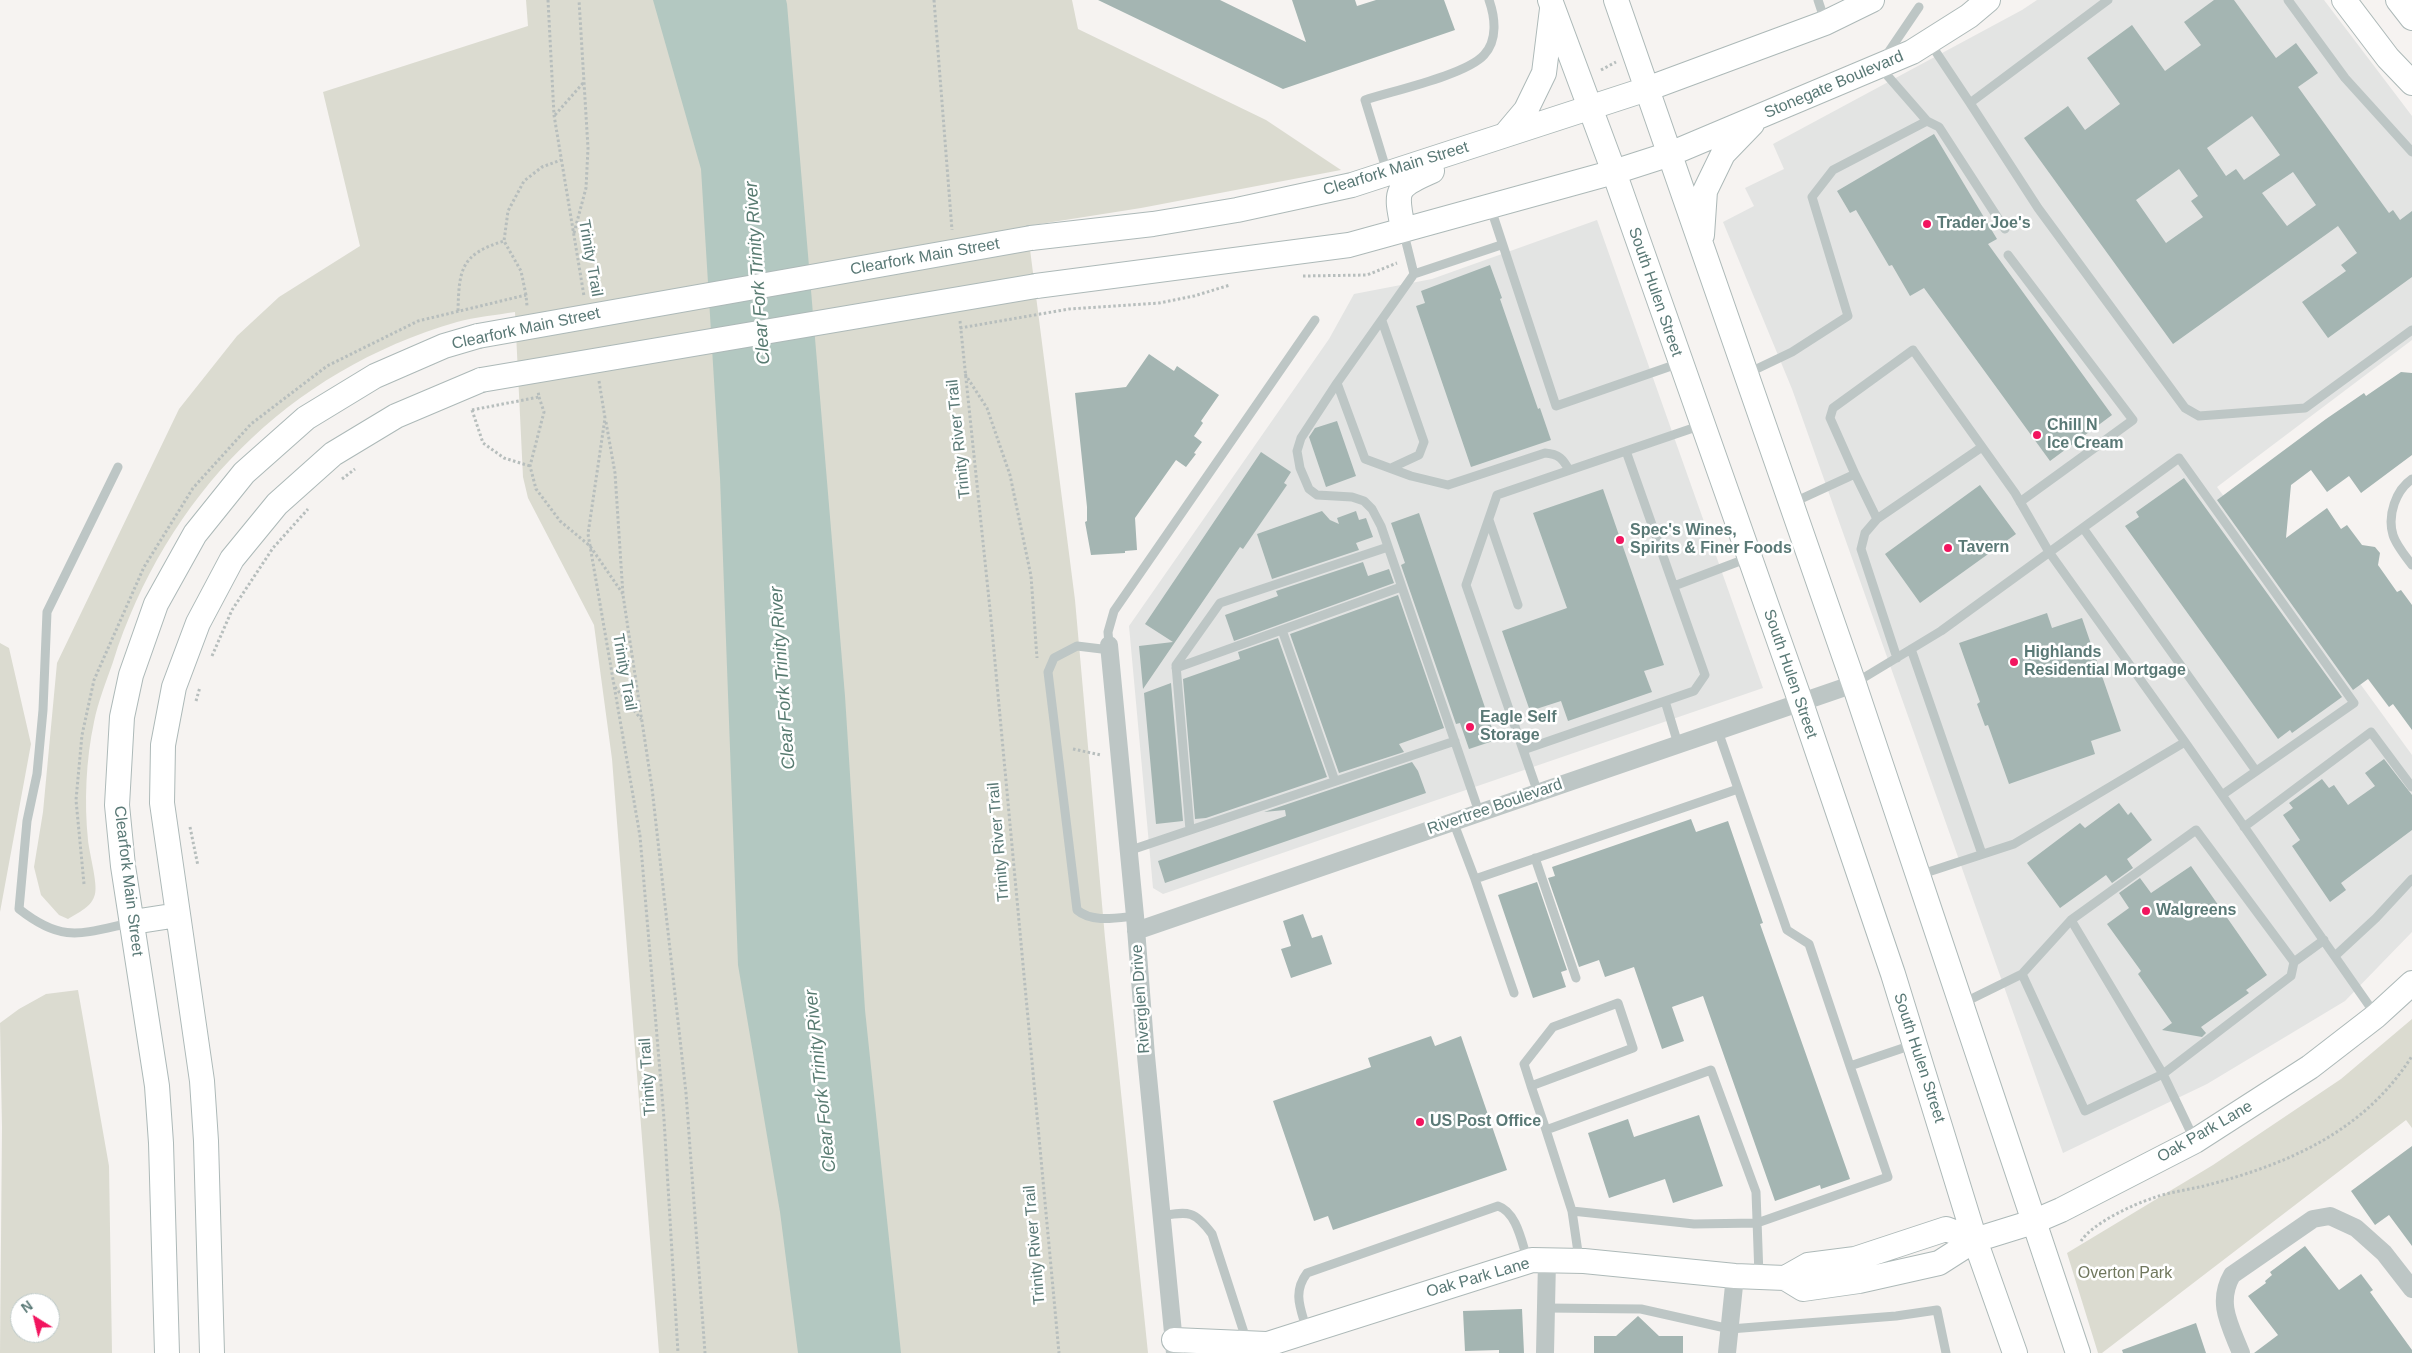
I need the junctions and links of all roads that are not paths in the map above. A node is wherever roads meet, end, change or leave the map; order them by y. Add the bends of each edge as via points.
1 (1489, 0) edge
2 (1616, 0) edge
3 (1818, 0) edge
4 (1872, 0) edge
5 (1988, 0) edge
6 (2108, 0) edge
7 (2288, 0) edge
8 (2344, 0) edge
9 (2398, 0) edge
10 (1551, 4) edge
11 (1919, 7) dead end
12 (2412, 18) edge
13 (1825, 24) junction
14 (1929, 41) junction
15 (1879, 66) junction
16 (2412, 83) edge
17 (1647, 89) junction
18 (1970, 103) junction
19 (1590, 109) junction
20 (1758, 117) junction
21 (1927, 121) junction
22 (1505, 135) junction
23 (1476, 145) junction
24 (2412, 152) edge
25 (1670, 154) junction
26 (1614, 172) junction
27 (1388, 174) junction
28 (1489, 205) junction
29 (1403, 228) junction
30 (2005, 229) dead end
31 (1701, 244) junction
32 (1501, 245) junction
33 (2008, 255) dead end
34 (1414, 274) junction
35 (1314, 320) dead end
36 (1382, 321) junction
37 (2412, 330) edge
38 (1680, 363) junction
39 (1746, 374) junction
40 (1337, 383) junction
41 (1703, 425) junction
42 (1982, 447) junction
43 (1626, 451) junction
44 (118, 467) dead end
45 (1391, 468) junction
46 (1569, 470) junction
47 (1855, 474) junction
48 (2412, 479) edge
49 (2020, 502) junction
50 (1791, 503) junction
51 (1489, 520) junction
52 (1877, 520) junction
53 (2083, 528) junction
54 (1388, 547) junction
55 (2049, 552) junction
56 (1750, 558) junction
57 (2412, 565) edge
58 (1674, 586) junction
59 (1401, 587) junction
60 (1518, 604) dead end
61 (1282, 630) junction
62 (1109, 647) junction
63 (1911, 649) junction
64 (1897, 658) junction
65 (1176, 668) junction
66 (1854, 684) junction
67 (1666, 701) junction
68 (1801, 703) junction
69 (1718, 731) junction
70 (1455, 741) junction
71 (2185, 742) junction
72 (1678, 744) junction
73 (1524, 750) junction
74 (2256, 771) junction
75 (1335, 781) junction
76 (2412, 787) edge
77 (1738, 789) junction
78 (1538, 792) junction
79 (2222, 795) junction
80 (1479, 812) junction
81 (1453, 821) junction
82 (2244, 827) junction
83 (1190, 830) junction
84 (1128, 851) junction
85 (1982, 854) junction
86 (1536, 858) junction
87 (1918, 875) junction
88 (1475, 879) junction
89 (2412, 879) edge
90 (178, 915) junction
91 (2071, 920) junction
92 (133, 922) junction
93 (1136, 924) junction
94 (2324, 940) junction
95 (2335, 956) junction
96 (2294, 962) junction
97 (2022, 974) junction
98 (1576, 978) dead end
99 (2412, 983) edge
100 (1514, 993) dead end
101 (1961, 1004) junction
102 (2376, 1016) junction
103 (1915, 1044) junction
104 (1850, 1066) junction
105 (2163, 1074) junction
106 (1531, 1086) junction
107 (1546, 1130) junction
108 (2195, 1141) junction
109 (1572, 1211) junction
110 (1162, 1216) junction
111 (2033, 1222) junction
112 (1757, 1223) junction
113 (1975, 1240) junction
114 (1538, 1261) junction
115 (1579, 1261) junction
116 (1735, 1276) junction
117 (1759, 1277) junction
118 (2412, 1289) edge
119 (1546, 1308) junction
120 (1730, 1329) junction
121 (1275, 1342) edge
122 (1175, 1346) edge
123 (167, 1353) edge
124 (212, 1353) edge
125 (1545, 1353) edge
126 (1727, 1353) edge
127 (1946, 1353) edge
128 (2015, 1353) edge
129 (2078, 1353) edge
130 (2241, 1353) edge

1 - 27 lane via 1494,16 1492,40 1484,55 1466,69 1364,100
2 - 17 street
3 - 13 lane
4 - 13 street
5 - 14 street, Stonegate Boulevard
6 - 18 lane
7 - 24 lane via 2345,78
8 - 16 street via 2388,58
9 - 12 street
10 - 19 street, South Hulen Street
10 - 22 street via 1544,73 1526,110
11 - 15 lane
13 - 17 street
14 - 15 street, Stonegate Boulevard
14 - 18 lane
15 - 20 street, Stonegate Boulevard
15 - 21 lane
17 - 19 street, Clearfork Main Street
17 - 25 street
18 - 37 lane via 2038,208 2191,414 2305,408
19 - 22 street, Clearfork Main Street
19 - 26 street, South Hulen Street
20 - 25 street, Stonegate Boulevard
20 - 31 street via 1723,154 1705,191
21 - 30 lane via 1939,127
21 - 39 lane via 1832,170 1812,197 1848,316 1792,352
22 - 23 street, Clearfork Main Street
23 - 27 street, Clearfork Main Street
23 - 29 street via 1449,164 1410,180 1402,189 1397,200
25 - 26 street
25 - 31 street
26 - 28 street
26 - 38 street, South Hulen Street
27 - 92 street, Clearfork Main Street, bridge via 1352,186 1237,210 1153,224 1031,238 478,336 444,346 375,376 306,418 244,473 195,534 156,604 131,675 122,717 117,805
28 - 29 street
28 - 32 lane
29 - 34 lane
29 - 90 street, bridge via 1349,245 1036,286 481,380 396,416 333,454 277,504 232,559 198,623 174,687 163,745 162,803
31 - 39 street
32 - 34 lane
32 - 38 lane via 1556,406
33 - 49 lane via 2134,420
34 - 36 lane
35 - 62 lane via 1114,611 1108,632
36 - 40 lane
36 - 45 lane via 1424,442 1419,455
38 - 41 street, South Hulen Street
39 - 50 street
40 - 45 lane via 1365,459
40 - 54 lane via 1301,438 1297,451 1300,468 1309,489 1317,495 1364,501 1381,526
41 - 43 lane
41 - 56 street, South Hulen Street
42 - 47 lane via 1913,350 1833,408 1830,418
42 - 49 lane
42 - 52 lane
43 - 46 lane
43 - 58 lane
44 - 92 lane via 47,612 37,774 27,821 19,909 37,924 60,933 85,933
45 - 46 lane via 1448,485 1545,453 1555,454
46 - 51 lane via 1497,494
47 - 50 lane
47 - 52 lane
48 - 57 lane via 2403,485 2391,512 2393,535
49 - 55 lane
50 - 66 street
51 - 60 lane
51 - 73 lane via 1466,585
52 - 64 lane via 1865,533 1861,548
53 - 55 lane
53 - 74 lane
53 - 74 lane via 2180,458 2354,703
54 - 59 lane
54 - 65 lane via 1220,603
55 - 63 lane via 1941,631
55 - 71 lane
56 - 58 lane
56 - 68 street, South Hulen Street
58 - 67 lane via 1705,675 1694,691
59 - 61 lane
59 - 70 lane
61 - 65 lane
61 - 75 lane
62 - 84 street, Riverglen Drive
62 - 93 lane via 1077,646 1054,658 1048,672 1048,683 1058,737 1077,910 1090,917
63 - 64 lane
63 - 85 lane
64 - 66 lane
65 - 83 lane
66 - 68 street, Rivertree Boulevard
66 - 87 street
67 - 72 lane
67 - 73 lane
68 - 69 street, Rivertree Boulevard
68 - 103 street, South Hulen Street
69 - 72 street, Rivertree Boulevard
69 - 77 lane
70 - 75 lane
70 - 80 lane
71 - 79 lane
71 - 85 lane via 2014,844
72 - 78 street, Rivertree Boulevard
73 - 78 lane
74 - 79 lane
75 - 83 lane
76 - 82 lane via 2371,732
77 - 86 lane
77 - 104 lane via 1787,930 1809,944
78 - 80 street, Rivertree Boulevard
79 - 82 lane
80 - 81 street, Rivertree Boulevard
81 - 88 lane
81 - 93 street, Rivertree Boulevard
82 - 94 lane
83 - 84 lane
84 - 93 street, Riverglen Drive
85 - 87 lane
86 - 88 lane
86 - 98 lane
87 - 101 street
88 - 100 lane
89 - 95 lane
90 - 92 street
90 - 124 street via 202,1081
91 - 96 lane via 2196,830
91 - 97 lane
91 - 105 lane
92 - 123 street, Clearfork Main Street via 161,1144
93 - 110 street, Riverglen Drive
94 - 95 lane
94 - 96 lane
95 - 102 lane
96 - 105 lane via 2290,976
97 - 101 lane
97 - 105 lane via 2085,1111
99 - 102 street, Oak Park Lane
101 - 111 street
102 - 108 street, Oak Park Lane via 2310,1067
103 - 104 lane
103 - 113 street, South Hulen Street
104 - 112 lane via 1888,1177
105 - 108 lane
106 - 106 lane via 1634,1048 1618,1004 1553,1027 1524,1064
106 - 107 lane
107 - 109 lane
107 - 112 lane via 1711,1070 1756,1192
108 - 111 street, Oak Park Lane
109 - 112 lane via 1694,1224
109 - 115 lane
110 - 121 lane via 1186,1212 1201,1219
110 - 122 street, Riverglen Drive
111 - 113 street, Oak Park Lane
111 - 129 street
112 - 117 lane
113 - 117 street, Oak Park Lane via 1946,1229 1855,1259 1808,1266 1784,1278
113 - 128 street, South Hulen Street
114 - 115 street, Oak Park Lane
114 - 119 street
114 - 121 street, Oak Park Lane
114 - 121 lane via 1513,1218 1505,1208 1498,1206 1307,1273 1299,1284 1300,1305
115 - 116 street, Oak Park Lane
116 - 117 street, Oak Park Lane
116 - 120 street
118 - 130 street via 2384,1253 2356,1228 2330,1216 2313,1219 2232,1275 2225,1288 2223,1301
119 - 120 lane via 1641,1309
119 - 125 street
120 - 126 street
120 - 127 lane via 1937,1310
121 - 122 street, Oak Park Lane

